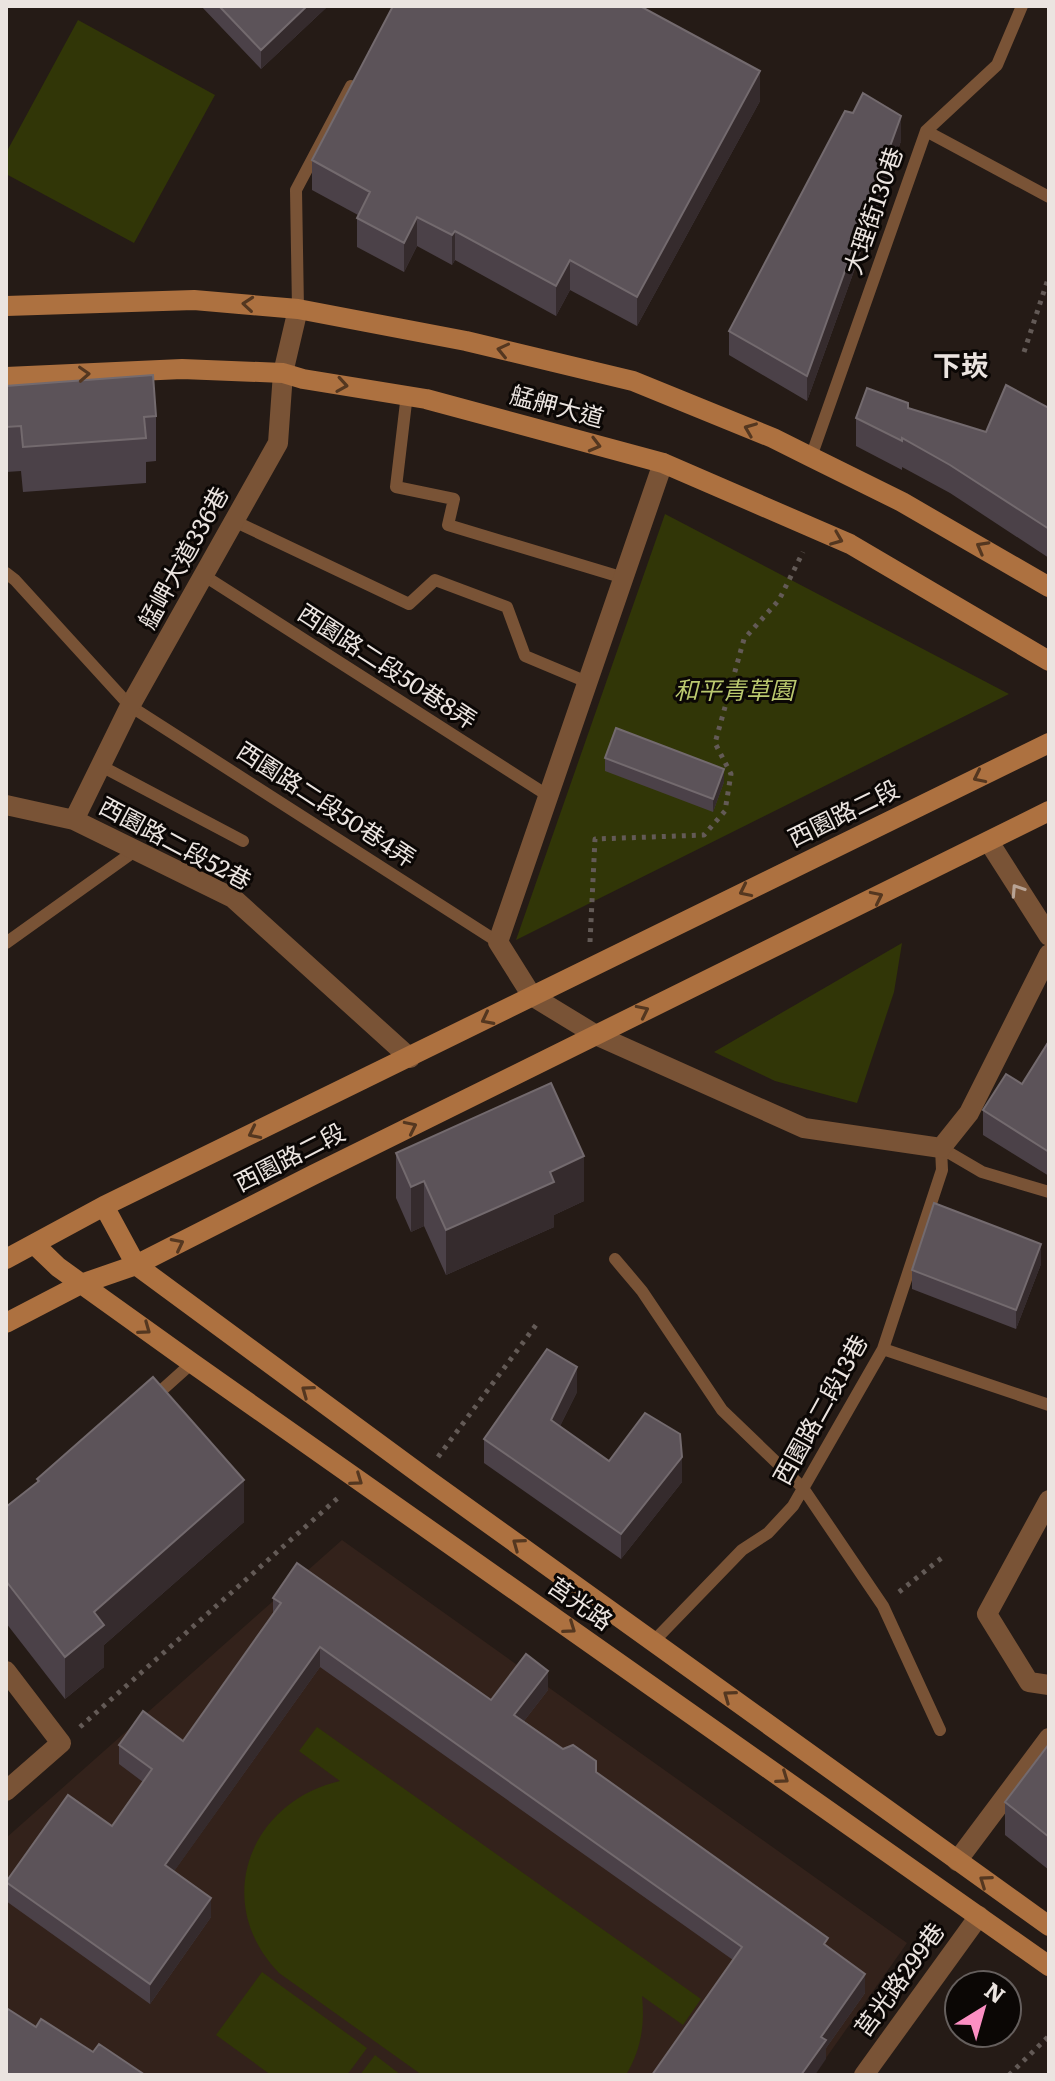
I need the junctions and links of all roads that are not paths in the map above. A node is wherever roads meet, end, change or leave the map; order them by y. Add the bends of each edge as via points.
1 (1022, 6) edge
2 (359, 72) edge
3 (926, 131) junction
4 (1049, 197) edge
5 (6, 306) edge
6 (298, 309) junction
7 (283, 373) junction
8 (6, 377) edge
9 (407, 394) junction
10 (811, 457) junction
11 (663, 463) junction
12 (234, 521) junction
13 (6, 573) edge
14 (203, 575) junction
15 (624, 578) junction
16 (1049, 587) edge
17 (1049, 661) edge
18 (587, 682) junction
19 (130, 706) junction
20 (1049, 743) edge
21 (101, 766) junction
22 (547, 795) junction
23 (6, 805) edge
24 (1049, 811) edge
25 (74, 820) junction
26 (243, 841) dead end
27 (989, 842) junction
28 (136, 850) junction
29 (1049, 936) edge
30 (498, 942) junction
31 (6, 943) edge
32 (1049, 954) edge
33 (532, 996) junction
34 (596, 1035) junction
35 (410, 1058) junction
36 (941, 1148) junction
37 (1049, 1192) edge
38 (104, 1206) junction
39 (34, 1244) junction
40 (6, 1259) edge
41 (615, 1259) dead end
42 (136, 1265) junction
43 (81, 1284) junction
44 (6, 1323) edge
45 (883, 1349) junction
46 (192, 1363) junction
47 (146, 1405) edge
48 (1049, 1405) edge
49 (803, 1488) junction
50 (1049, 1500) edge
51 (653, 1642) junction
52 (6, 1671) edge
53 (1049, 1685) edge
54 (940, 1730) dead end
55 (1049, 1738) edge
56 (6, 1791) edge
57 (957, 1861) junction
58 (979, 1916) junction
59 (1049, 1926) edge
60 (1049, 1966) edge
61 (864, 2075) edge

1 - 3 lane, 大理街130巷 via 997,65
2 - 6 lane via 296,190
3 - 4 lane
3 - 10 lane, 大理街130巷
6 -> 5 main road, 艋舺大道 via 194,300
6 - 7 street, 艋岬大道336巷
10 -> 6 main road, 艋舺大道 via 633,381 466,341
8 -> 7 main road, 艋舺大道 via 182,369
7 -> 9 main road, 艋舺大道
7 - 12 street, 艋岬大道336巷 via 278,443
9 -> 11 main road, 艋舺大道
9 - 15 lane via 396,487 454,499 448,525
16 -> 10 main road, 艋舺大道 via 902,502
11 - 15 street
11 -> 17 main road, 艋舺大道 via 850,544
12 - 14 street, 艋岬大道336巷
12 - 18 lane via 409,604 435,580 507,607 525,656
13 - 19 lane, 西園路二段50巷4弄
14 - 19 street, 艋岬大道336巷
14 - 22 lane, 西園路二段50巷8弄
15 - 18 street
18 - 22 street
19 - 21 street, 艋岬大道336巷
19 - 30 lane, 西園路二段50巷4弄
20 -> 33 main road, 西園路二段
21 - 25 street, 艋岬大道336巷
21 - 26 lane
22 - 30 street
23 - 25 street, 西園路二段52巷
24 - 27 main road, 西園路二段
25 - 28 street, 西園路二段52巷
29 -> 27 street
34 -> 27 main road, 西園路二段
28 - 31 lane
28 - 35 street, 西園路二段52巷 via 233,898
30 - 33 street
32 - 36 street via 969,1113
33 - 34 street
33 -> 35 main road, 西園路二段
34 - 36 street via 804,1128
42 -> 34 main road, 西園路二段
35 -> 38 main road, 西園路二段
36 - 37 lane via 982,1172
36 - 45 lane, 西園路二段13巷 via 942,1170
38 - 39 main road, 西園路二段
38 - 42 main road
39 - 40 main road, 西園路二段
39 - 43 main road, 莒光路
41 - 49 lane via 722,1410
42 - 43 main road, 西園路二段
51 -> 42 main road, 莒光路
43 - 44 main road, 西園路二段
43 -> 46 main road, 莒光路
45 - 48 lane
45 - 49 lane, 西園路二段13巷
46 - 47 lane
46 -> 58 main road, 莒光路
49 - 51 lane, 西園路二段13巷 via 768,1533 742,1550
49 - 54 lane via 883,1606
50 - 53 street via 987,1614 1029,1682
57 -> 51 main road, 莒光路
52 - 56 street via 61,1743
55 - 57 street
59 -> 57 main road, 莒光路
58 - 60 main road, 莒光路
58 - 61 street, 莒光路299巷

